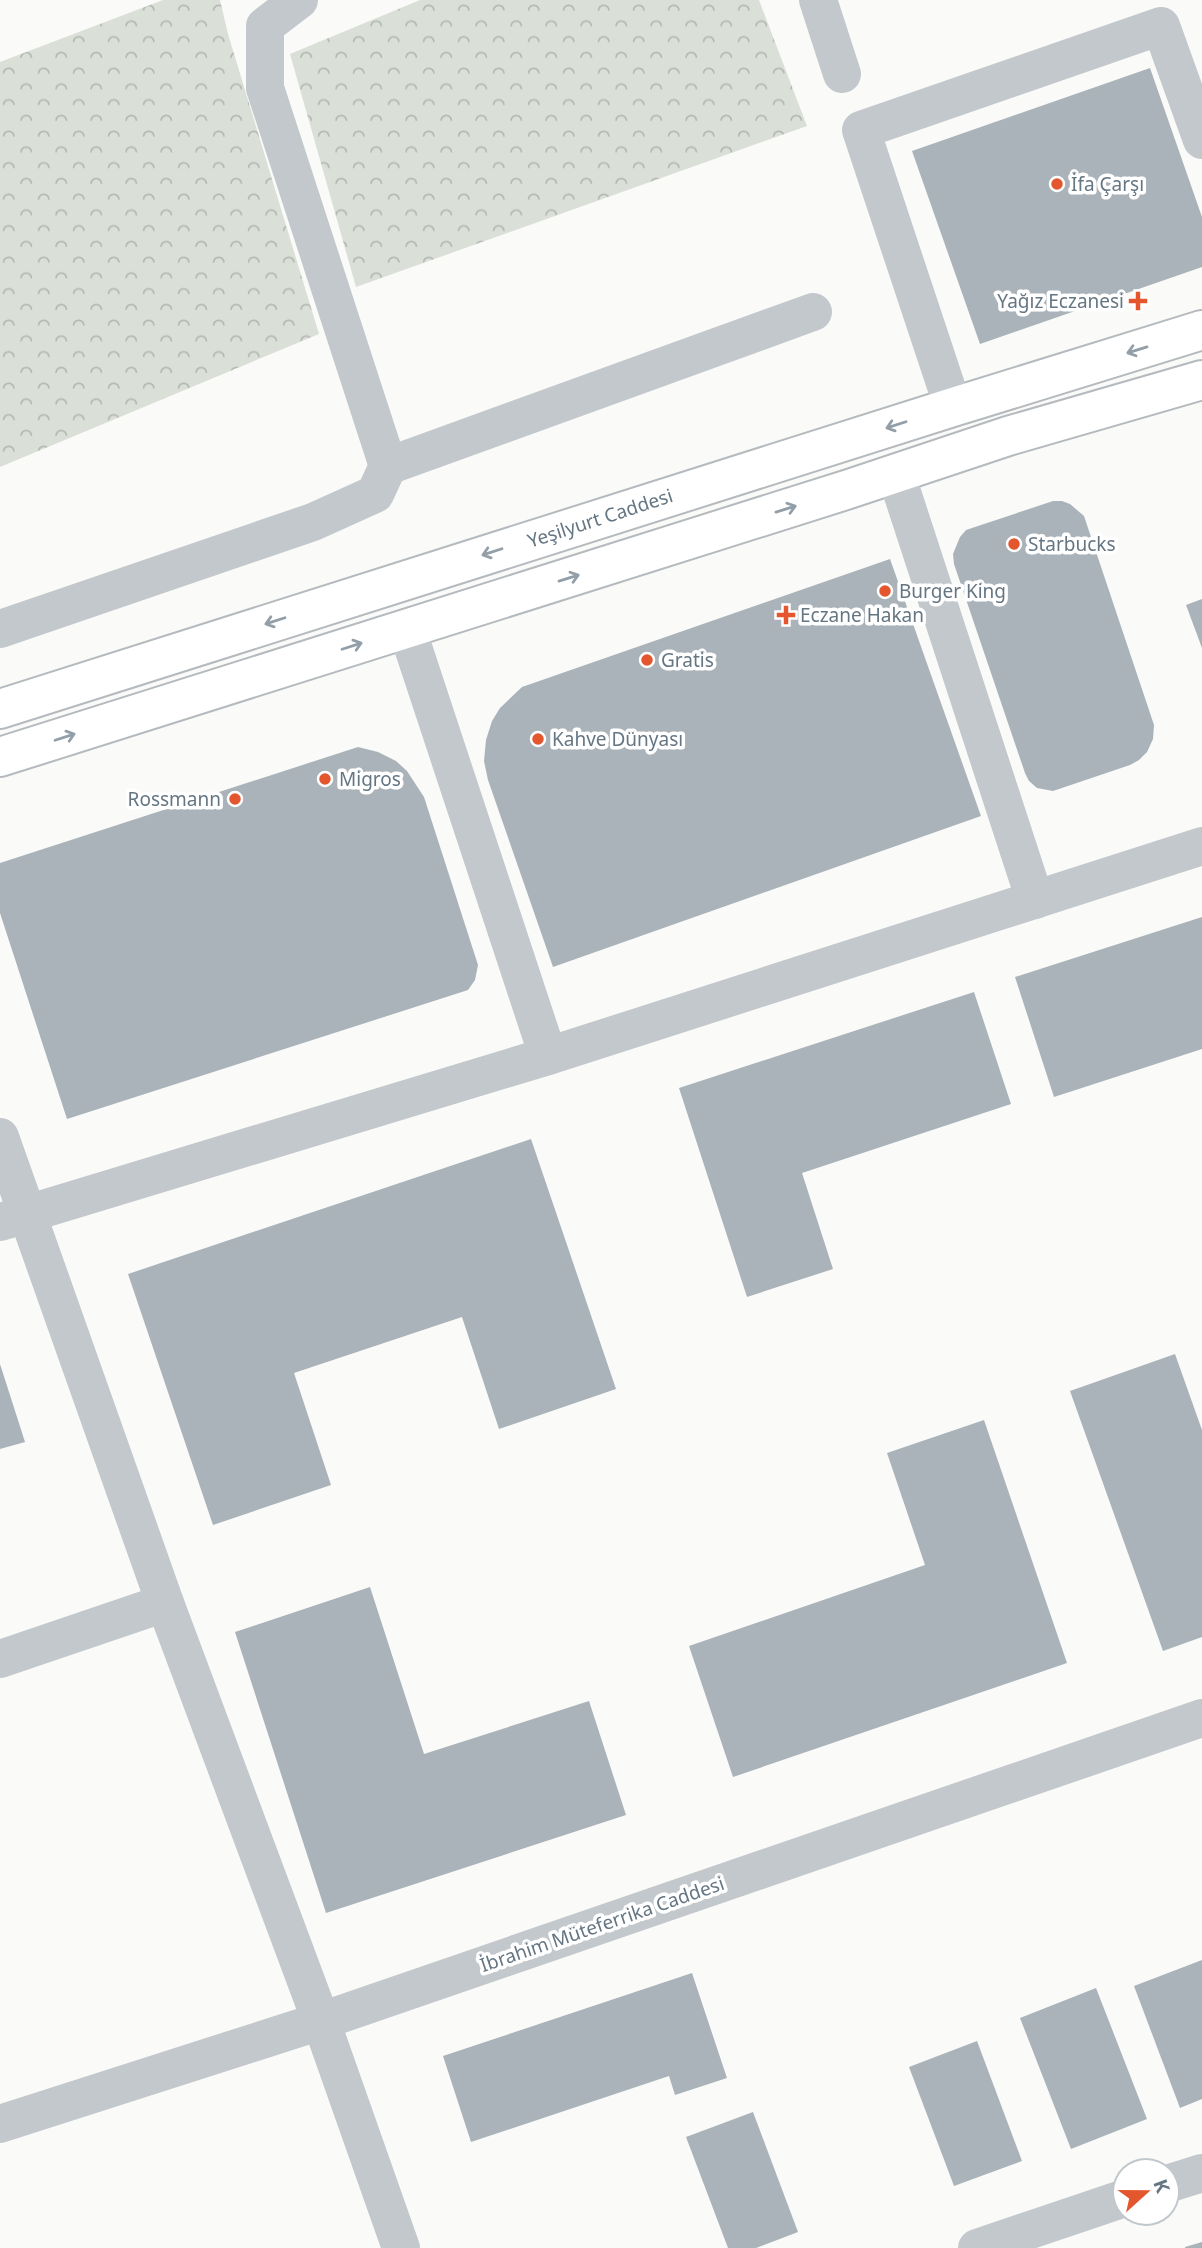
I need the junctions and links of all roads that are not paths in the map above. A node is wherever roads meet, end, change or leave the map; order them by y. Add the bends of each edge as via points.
1 (299, 0) edge
2 (818, 0) edge
3 (842, 74) dead end
4 (1202, 140) edge
5 (813, 312) dead end
6 (1202, 330) edge
7 (1202, 380) edge
8 (953, 407) junction
9 (388, 466) junction
10 (895, 474) junction
11 (0, 629) edge
12 (407, 629) junction
13 (0, 709) edge
14 (0, 757) edge
15 (1202, 846) edge
16 (1035, 900) junction
17 (548, 1056) junction
18 (0, 1137) edge
19 (14, 1218) edge
20 (165, 1603) junction
21 (0, 1660) edge
22 (1202, 1718) edge
23 (321, 2021) junction
24 (0, 2124) edge
25 (1202, 2173) edge
26 (1181, 2180) edge
27 (1111, 2204) edge
28 (401, 2248) edge
29 (977, 2248) edge

1 - 9 street via 265,26 265,88
2 - 3 street
4 - 8 street via 1161,26 861,130
5 - 9 street
6 -> 8 main road, Yeşilyurt Caddesi
7 - 10 main road
8 -> 13 main road, Yeşilyurt Caddesi
9 - 11 street via 375,494 313,522
12 -> 10 main road
10 - 16 street
14 -> 12 main road
12 - 17 street
15 - 16 street
16 - 17 street
17 - 19 street
18 - 19 street
19 - 20 street
20 - 21 street
20 - 23 street
22 - 23 street, İbrahim Müteferrika Caddesi
23 - 24 street, İbrahim Müteferrika Caddesi
23 - 28 street
25 - 26 street
27 - 29 street

